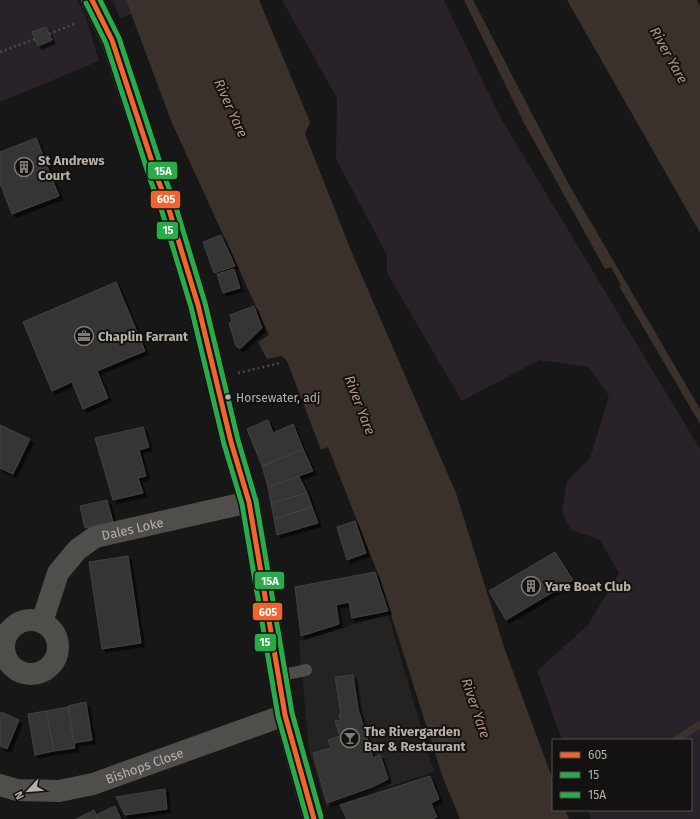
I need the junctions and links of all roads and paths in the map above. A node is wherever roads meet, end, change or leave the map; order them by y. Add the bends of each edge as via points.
1 (92, 0) edge
2 (79, 22) dead end
3 (49, 34) dead end
4 (35, 40) dead end
5 (0, 52) edge
6 (280, 363) dead end
7 (216, 378) junction
8 (249, 502) junction
9 (42, 622) dead end
10 (306, 670) dead end
11 (278, 676) junction
12 (286, 715) junction
13 (0, 785) edge
14 (314, 819) edge

1 - 7 main road via 112,40 167,203 198,305
2 - 3 path
4 - 5 path
6 - 7 path
7 - 8 main road
8 - 9 street, Dales Loke via 95,537 77,550 58,573
8 - 11 main road
10 - 11 lane
11 - 12 main road
12 - 13 street, Bishops Close via 93,784 59,791 17,790
12 - 14 main road

